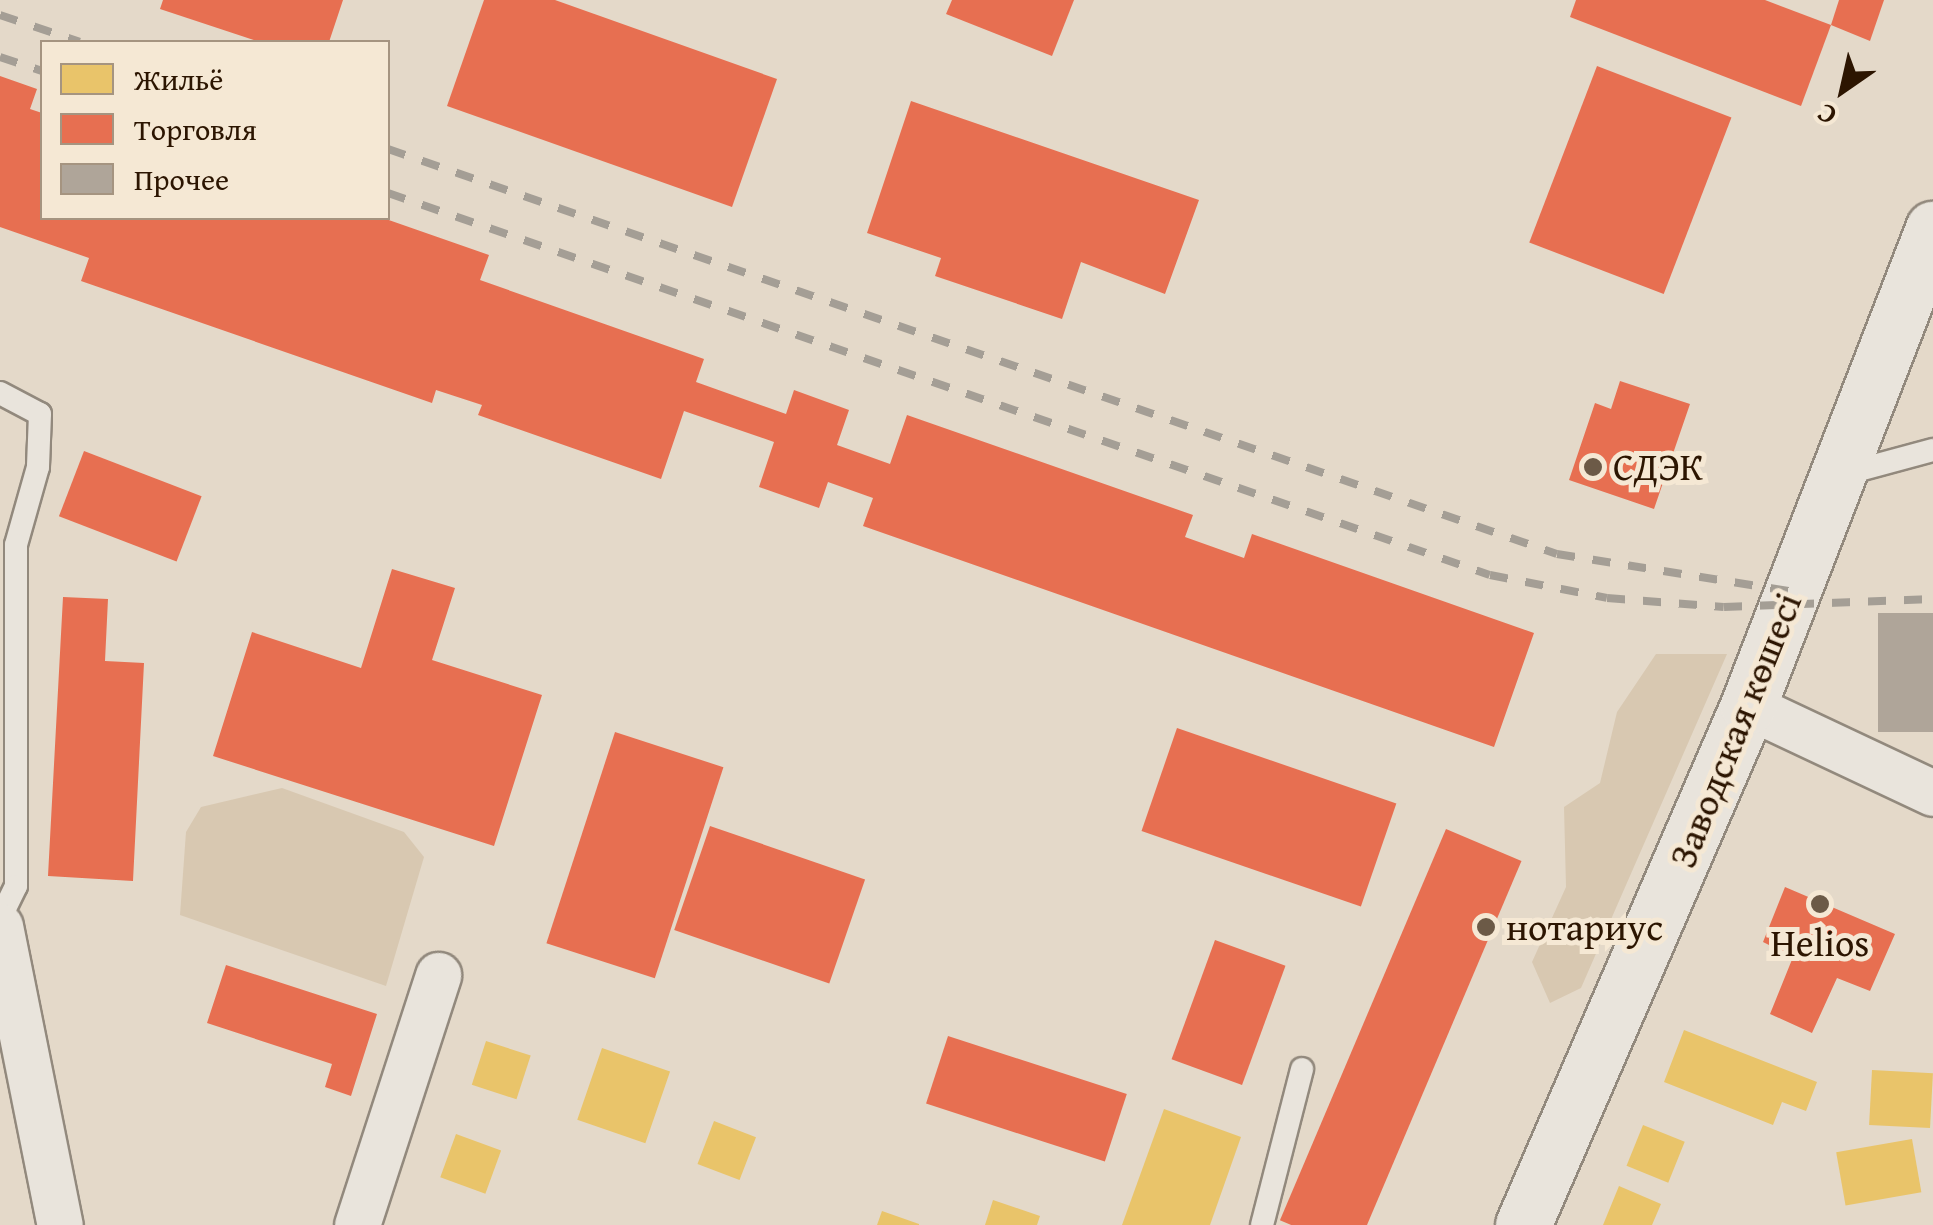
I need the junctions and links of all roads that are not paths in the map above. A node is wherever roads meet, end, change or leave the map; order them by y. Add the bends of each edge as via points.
1 (1933, 229) edge
2 (0, 393) edge
3 (1933, 450) edge
4 (1836, 477) junction
5 (1748, 706) junction
6 (1933, 793) edge
7 (5, 900) edge
8 (0, 918) edge
9 (438, 975) dead end
10 (1302, 1069) dead end
11 (60, 1225) edge
12 (356, 1225) edge
13 (1262, 1225) edge
14 (1523, 1225) edge

1 - 4 street, Заводская көшесі
2 - 7 lane via 40,414 16,546
3 - 4 lane
4 - 5 street, Заводская көшесі
5 - 6 street
5 - 14 street, Заводская көшесі
7 - 8 lane
7 - 11 street
9 - 12 street
10 - 13 lane

